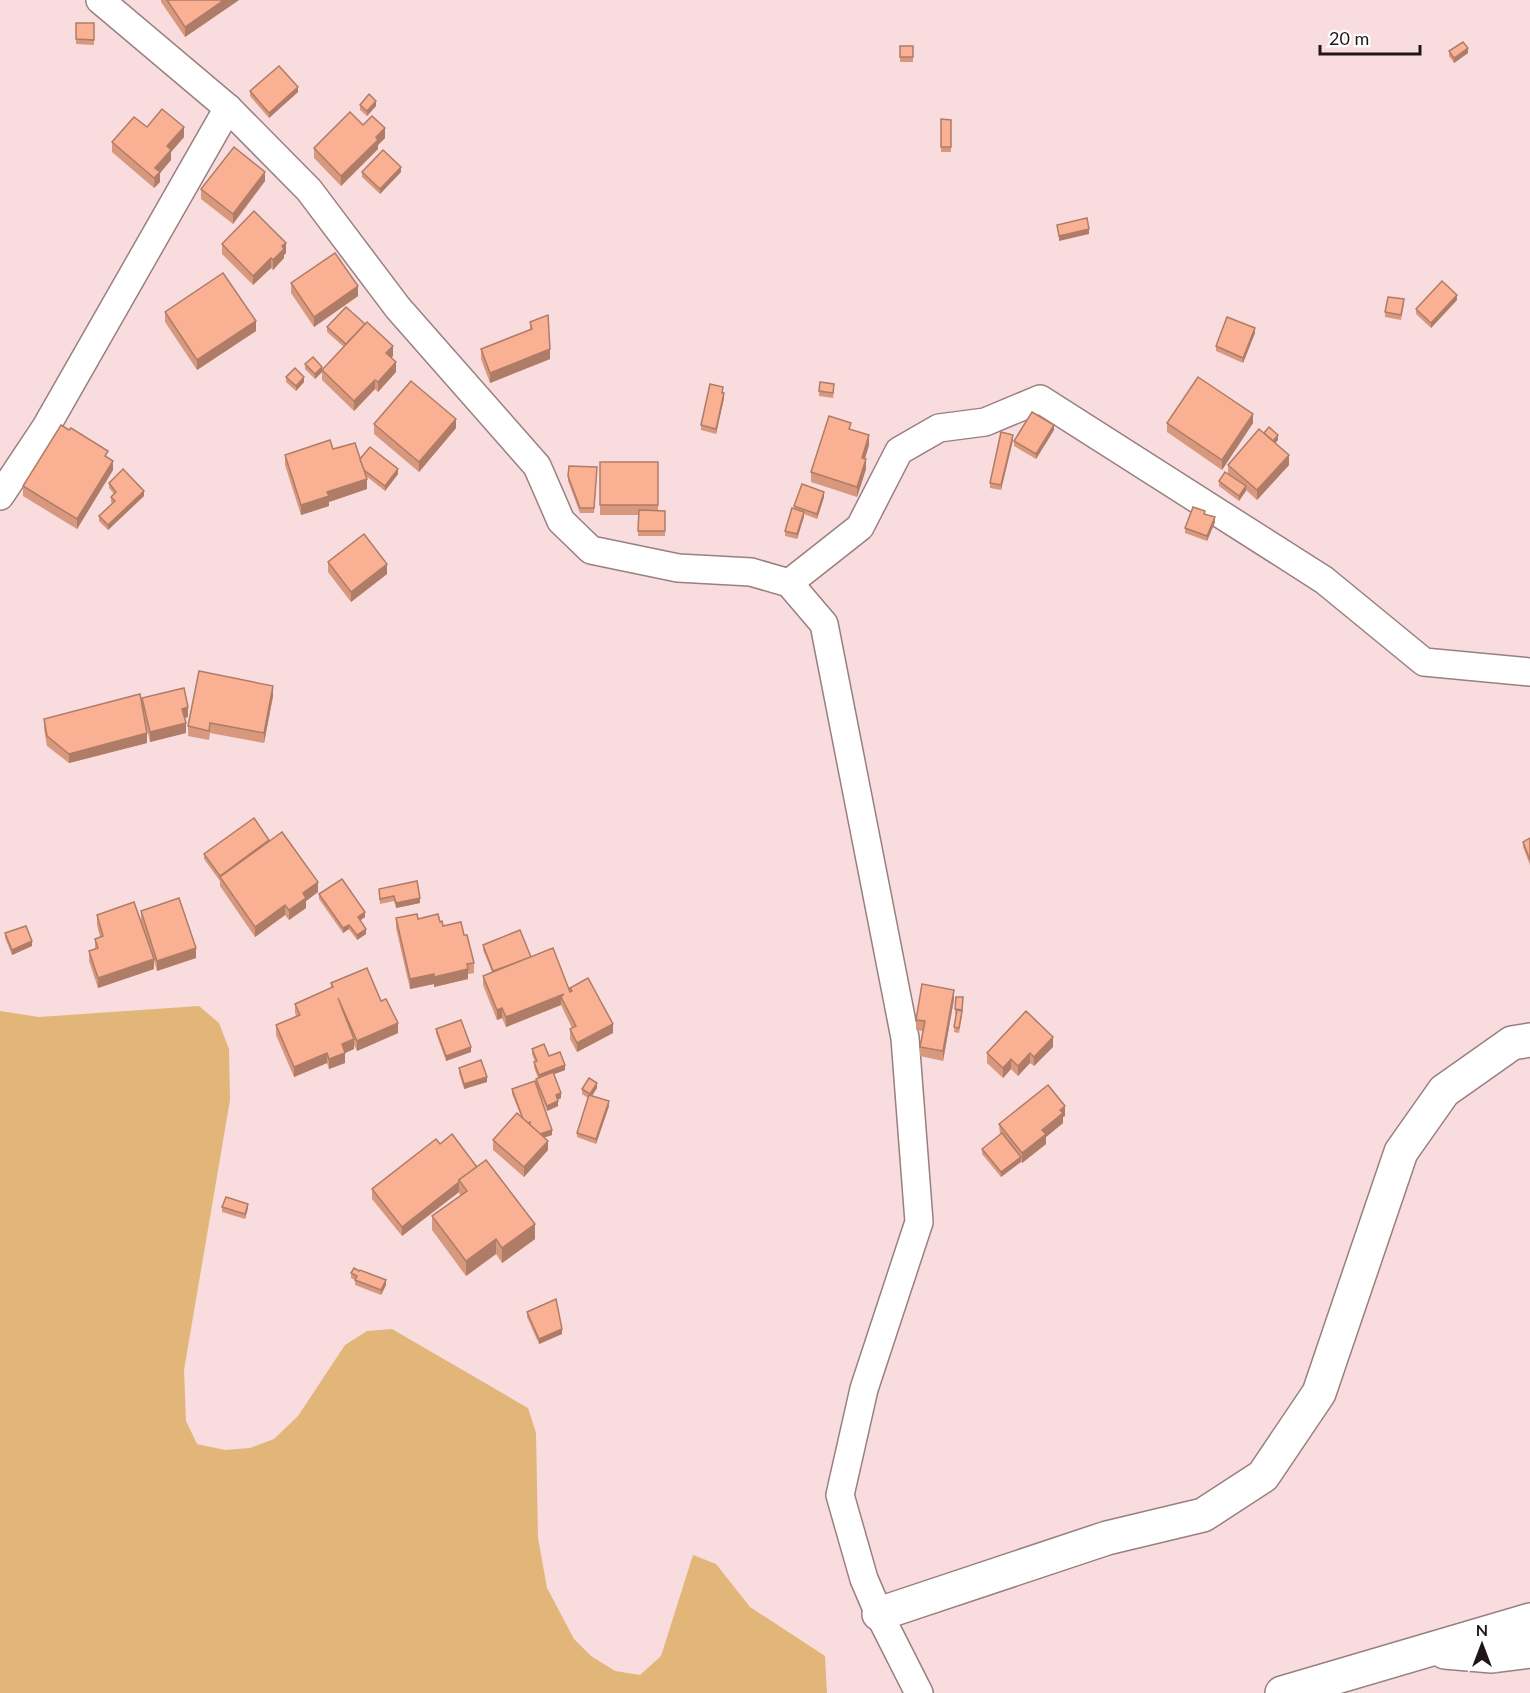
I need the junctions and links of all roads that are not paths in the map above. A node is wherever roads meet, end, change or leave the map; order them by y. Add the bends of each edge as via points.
1 (100, 0) edge
2 (228, 108) junction
3 (0, 496) edge
4 (789, 583) junction
5 (1530, 672) edge
6 (1530, 1040) edge
7 (879, 1614) junction
8 (1513, 1634) edge
9 (919, 1693) edge
10 (1282, 1693) edge

1 - 2 street
2 - 3 street via 46,427
2 - 4 street via 309,190 398,308 537,466 561,521 591,550 678,568 751,572
4 - 5 street via 860,527 899,451 939,429 985,422 1040,399 1324,580 1424,662
4 - 7 street via 824,624 905,1038 919,1222 864,1389 840,1495 864,1579
6 - 7 main road via 1512,1043 1444,1091 1401,1152 1319,1393 1263,1476 1203,1515 1107,1538
7 - 9 street
8 - 10 main road via 1428,1650

